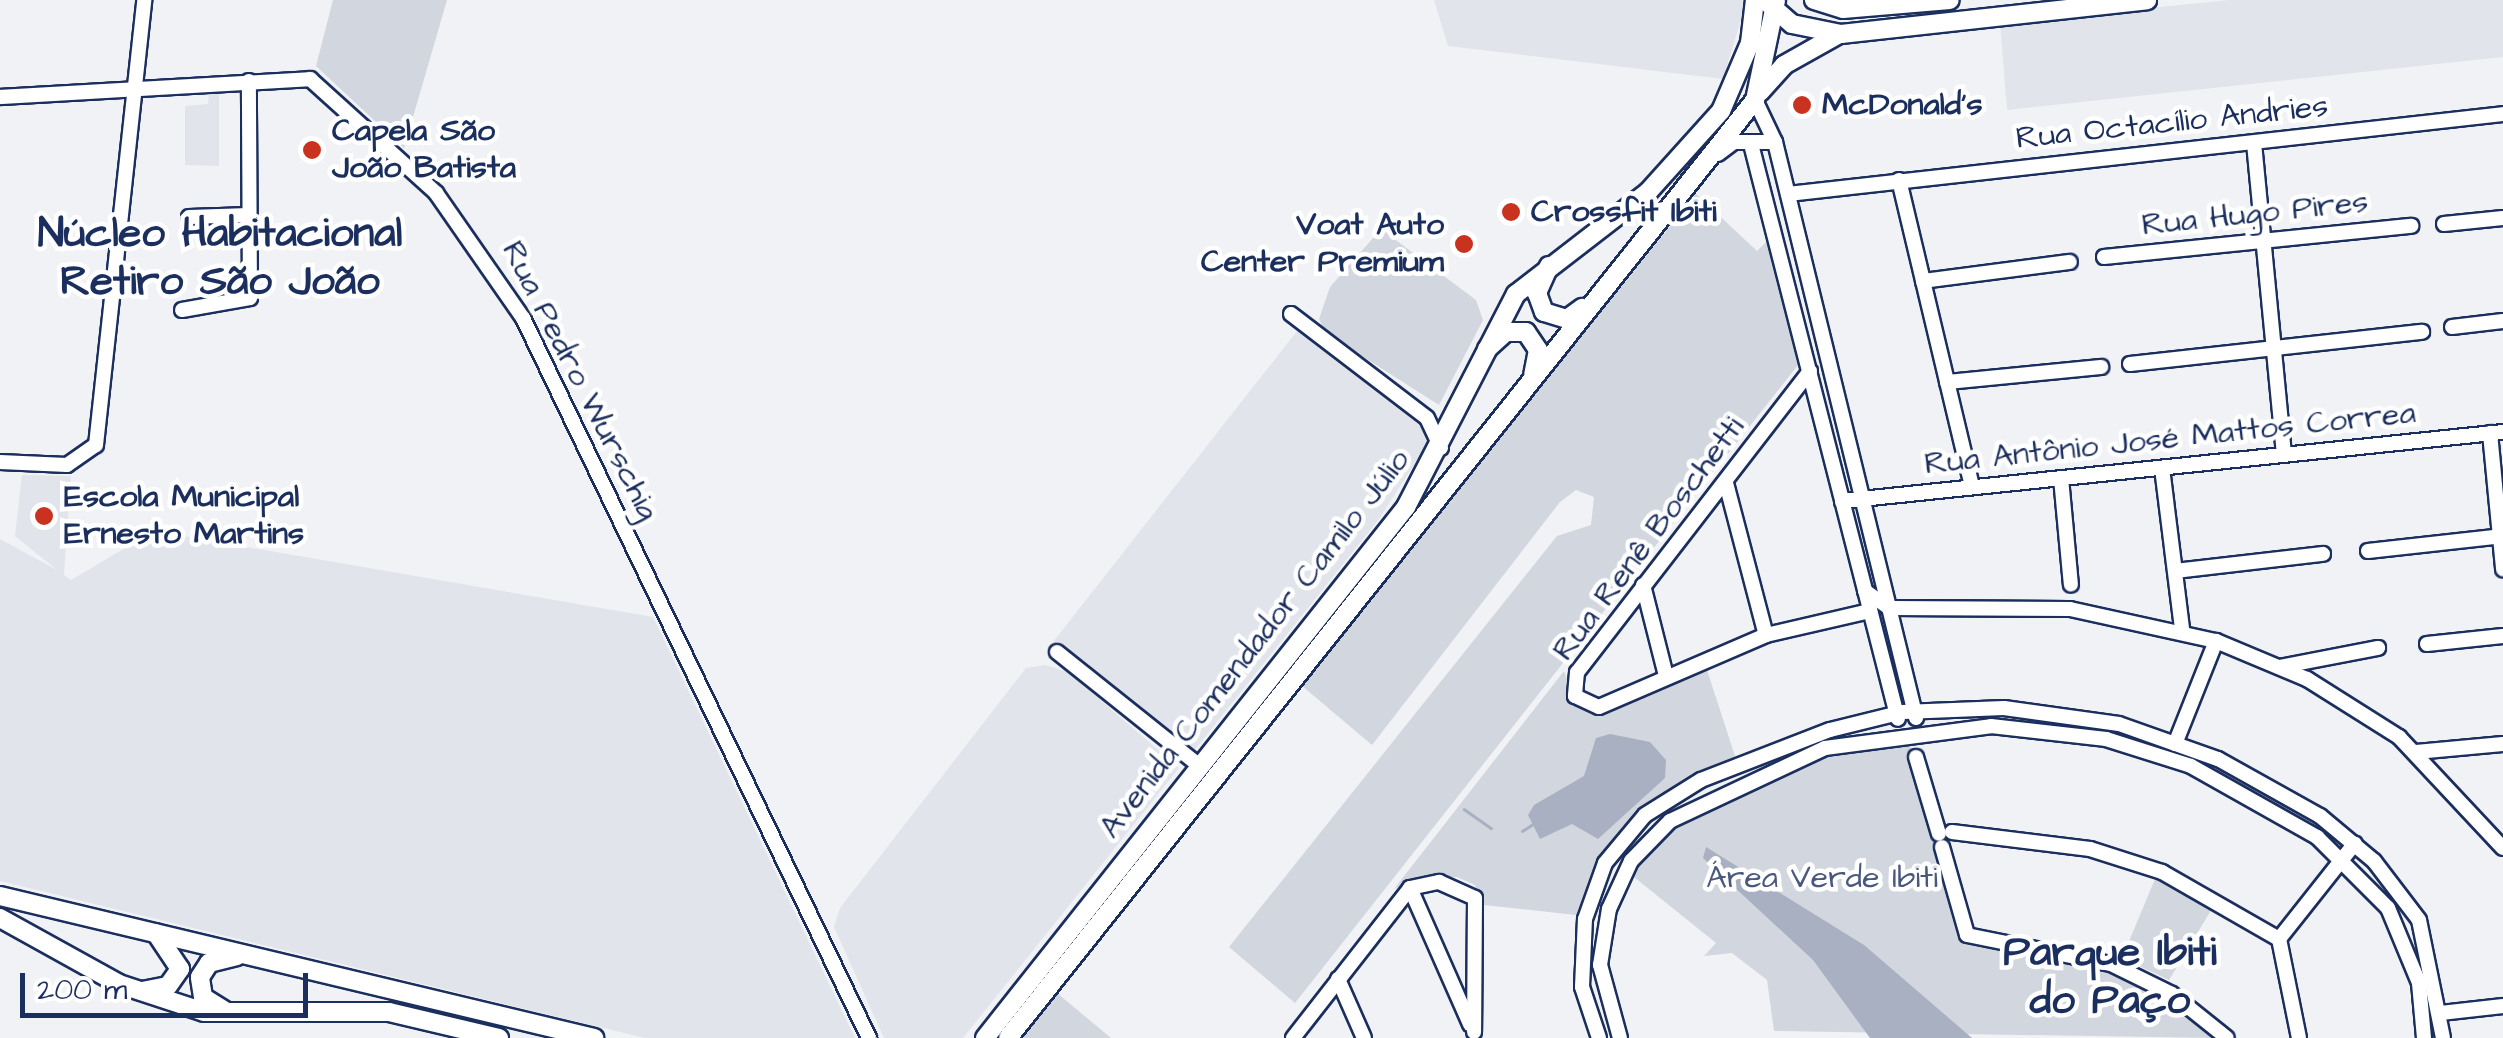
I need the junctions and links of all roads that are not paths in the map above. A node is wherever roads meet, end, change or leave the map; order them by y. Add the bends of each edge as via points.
1 (144, 0) edge
2 (1755, 0) edge
3 (1814, 0) edge
4 (1950, 0) edge
5 (2147, 0) edge
6 (1773, 4) edge
7 (1840, 34) junction
8 (249, 81) junction
9 (137, 87) junction
10 (0, 97) edge
11 (1756, 98) junction
12 (2503, 114) edge
13 (1775, 142) junction
14 (2254, 143) junction
15 (1752, 148) junction
16 (1694, 178) junction
17 (1899, 180) junction
18 (1788, 194) junction
19 (250, 216) junction
20 (189, 217) dead end
21 (2503, 218) edge
22 (2444, 224) dead end
23 (2412, 226) dead end
24 (2263, 241) junction
25 (2104, 257) dead end
26 (1551, 261) junction
27 (2070, 262) dead end
28 (1616, 272) junction
29 (1923, 280) junction
30 (182, 310) dead end
31 (1795, 313) junction
32 (1817, 313) junction
33 (1291, 314) dead end
34 (2503, 321) edge
35 (2452, 327) dead end
36 (1799, 329) junction
37 (1821, 329) junction
38 (2422, 332) dead end
39 (2274, 347) junction
40 (1477, 358) junction
41 (2130, 364) dead end
42 (2100, 366) dead end
43 (1810, 371) junction
44 (1532, 380) junction
45 (1947, 382) junction
46 (1785, 404) junction
47 (1818, 406) junction
48 (1457, 411) junction
49 (1427, 418) junction
50 (2496, 432) edge
51 (1441, 449) junction
52 (2284, 454) junction
53 (0, 462) edge
54 (2162, 468) junction
55 (2061, 478) junction
56 (1726, 482) junction
57 (1972, 486) junction
58 (1714, 498) junction
59 (1862, 499) junction
60 (1842, 501) junction
61 (1734, 513) junction
62 (2501, 536) edge
63 (2368, 551) dead end
64 (2323, 554) dead end
65 (2503, 569) edge
66 (2175, 571) junction
67 (2071, 584) dead end
68 (1643, 585) junction
69 (1866, 591) junction
70 (1632, 600) junction
71 (1648, 608) junction
72 (1889, 608) junction
73 (1870, 611) junction
74 (1875, 628) junction
75 (2182, 629) junction
76 (1766, 634) junction
77 (2503, 636) edge
78 (2216, 640) junction
79 (2427, 644) dead end
80 (2378, 648) dead end
81 (1057, 652) dead end
82 (2330, 654) junction
83 (2280, 667) junction
84 (1666, 676) junction
85 (2315, 684) junction
86 (1910, 693) junction
87 (1940, 711) junction
88 (1914, 712) junction
89 (1897, 714) junction
90 (1873, 727) junction
91 (1942, 728) junction
92 (1918, 729) junction
93 (1901, 731) junction
94 (2176, 744) junction
95 (2503, 744) edge
96 (2461, 749) junction
97 (2416, 752) junction
98 (1916, 756) dead end
99 (1201, 767) junction
100 (2442, 775) junction
101 (2320, 816) junction
102 (2336, 828) junction
103 (2309, 832) junction
104 (1949, 839) junction
105 (2325, 843) junction
106 (2355, 843) junction
107 (2503, 846) edge
108 (2344, 860) junction
109 (1410, 888) junction
110 (0, 896) edge
111 (0, 918) edge
112 (156, 932) junction
113 (2279, 940) junction
114 (247, 955) junction
115 (1471, 960) junction
116 (1443, 963) junction
117 (1338, 979) junction
118 (136, 992) junction
119 (2503, 1006) edge
120 (2441, 1012) junction
121 (231, 1014) junction
122 (1475, 1035) edge
123 (499, 1038) edge
124 (594, 1038) edge
125 (869, 1038) edge
126 (985, 1038) edge
127 (1008, 1038) edge
128 (1293, 1038) edge
129 (1364, 1038) edge
130 (1599, 1038) edge
131 (1620, 1038) edge
132 (2228, 1038) edge
133 (2299, 1038) edge
134 (2424, 1038) edge
135 (2443, 1038) edge

1 - 9 street
2 - 26 main road, Avenida Comendador Camilo Júlio via 1750,43 1721,111 1648,192
3 - 4 main road via 1843,9
5 - 7 main road
6 - 7 main road
6 - 11 main road, Avenida Comendador Camilo Júlio
7 - 11 main road via 1784,65
8 - 9 street, Rua Pedro Wurschig
8 - 19 street
8 - 125 street, Rua Pedro Wurschig via 319,82 436,194 500,277
9 - 10 street, Rua Pedro Wurschig
9 - 53 street via 118,300 96,445 67,465
11 - 13 street
11 - 16 main road, Avenida Comendador Camilo Júlio
12 - 14 street, Rua Octacílio Andries
13 - 15 street
13 - 18 street
14 - 17 street, Rua Octacílio Andries
14 - 24 street
15 - 16 street, Avenida Comendador Camilo Júlio via 1734,142
15 - 31 street
16 - 28 main road, Avenida Comendador Camilo Júlio
17 - 18 street, Rua Octacílio Andries
17 - 29 street
18 - 32 street
19 - 20 street
19 - 30 street via 250,298
21 - 22 street
23 - 24 street, Rua Hugo Pires
24 - 25 street, Rua Hugo Pires
24 - 39 street
26 - 28 main road via 1537,293 1556,318 1576,314
26 - 40 main road, Avenida Comendador Camilo Júlio via 1516,294
27 - 29 street
28 - 44 main road, Avenida Comendador Camilo Júlio
29 - 45 street
31 - 32 street
31 - 36 street
32 - 37 street
33 - 49 street
34 - 35 street
36 - 37 street
36 - 43 street
37 - 59 street
38 - 39 street
39 - 41 street
39 - 52 street
40 - 44 main road via 1506,332 1526,332 1538,350
40 - 48 main road, Avenida Comendador Camilo Júlio
42 - 45 street
43 - 46 street, Rua Renê Boschetti
43 - 47 street
44 - 127 main road, Avenida Comendador Camilo Júlio
45 - 57 street
46 - 47 street, Rua Renê Boschetti
46 - 56 street, Rua Renê Boschetti
47 - 60 street
48 - 49 street
48 - 51 main road, Avenida Comendador Camilo Júlio
49 - 51 street
50 - 52 street, Rua Antônio José Mattos Correa
50 - 62 street
51 - 99 main road, Avenida Comendador Camilo Júlio
52 - 54 street, Rua Antônio José Mattos Correa
54 - 55 street, Rua Antônio José Mattos Correa
54 - 66 street
55 - 57 street, Rua Antônio José Mattos Correa
55 - 67 street
56 - 58 street, Rua Renê Boschetti
56 - 61 street
57 - 59 street, Rua Antônio José Mattos Correa
58 - 61 street
58 - 68 street, Rua Renê Boschetti
59 - 60 street, Rua Antônio José Mattos Correa
59 - 72 street
60 - 69 street
61 - 76 street
62 - 63 street
62 - 65 street
64 - 66 street
66 - 75 street
68 - 70 street, Rua Renê Boschetti
68 - 71 street
69 - 72 street
69 - 73 street
70 - 71 street
70 - 84 street, Rua Renê Boschetti via 1577,672 1575,696 1599,707
71 - 84 street
72 - 75 street via 2053,608
72 - 86 street
73 - 74 street
73 - 76 street, Rua Renê Boschetti
74 - 86 street via 1898,695
74 - 89 street
75 - 78 street
76 - 84 street, Rua Renê Boschetti
77 - 79 street
78 - 83 street
78 - 94 street
80 - 82 street
81 - 99 street
82 - 83 street
82 - 85 street via 2314,667
83 - 85 street
85 - 97 street
86 - 88 street
87 - 88 street
87 - 91 street
87 - 94 street via 2004,708 2119,724
88 - 89 street
88 - 92 street
89 - 90 street
89 - 93 street
90 - 93 street
90 - 130 street via 1701,780 1622,838 1592,892 1580,961
90 - 131 street via 1688,808 1632,861 1609,909 1600,965
91 - 92 street
91 - 103 street via 2106,739 2191,766
92 - 93 street
94 - 101 street
95 - 96 street
96 - 97 street
96 - 100 street via 2442,759
97 - 100 street
98 - 104 street
99 - 126 main road, Avenida Comendador Camilo Júlio
100 - 107 street
101 - 102 street
101 - 103 street
102 - 105 street
102 - 106 street
103 - 105 street
104 - 113 street via 2090,849 2162,872
104 - 132 street via 1965,930 2111,964 2172,994
105 - 108 street
106 - 108 street
106 - 120 street via 2419,920
108 - 113 street
108 - 134 street via 2400,932
109 - 115 street via 1439,882 1472,893
109 - 116 street
109 - 117 street
110 - 112 main road
111 - 118 main road
112 - 114 main road
112 - 118 main road via 180,969 168,986
113 - 133 street
114 - 121 main road via 215,960 200,977 206,1000
114 - 124 main road
115 - 116 street
115 - 122 street
116 - 122 street
117 - 128 street
117 - 129 street
118 - 121 main road
119 - 120 street
120 - 135 street
121 - 123 main road via 389,1012

